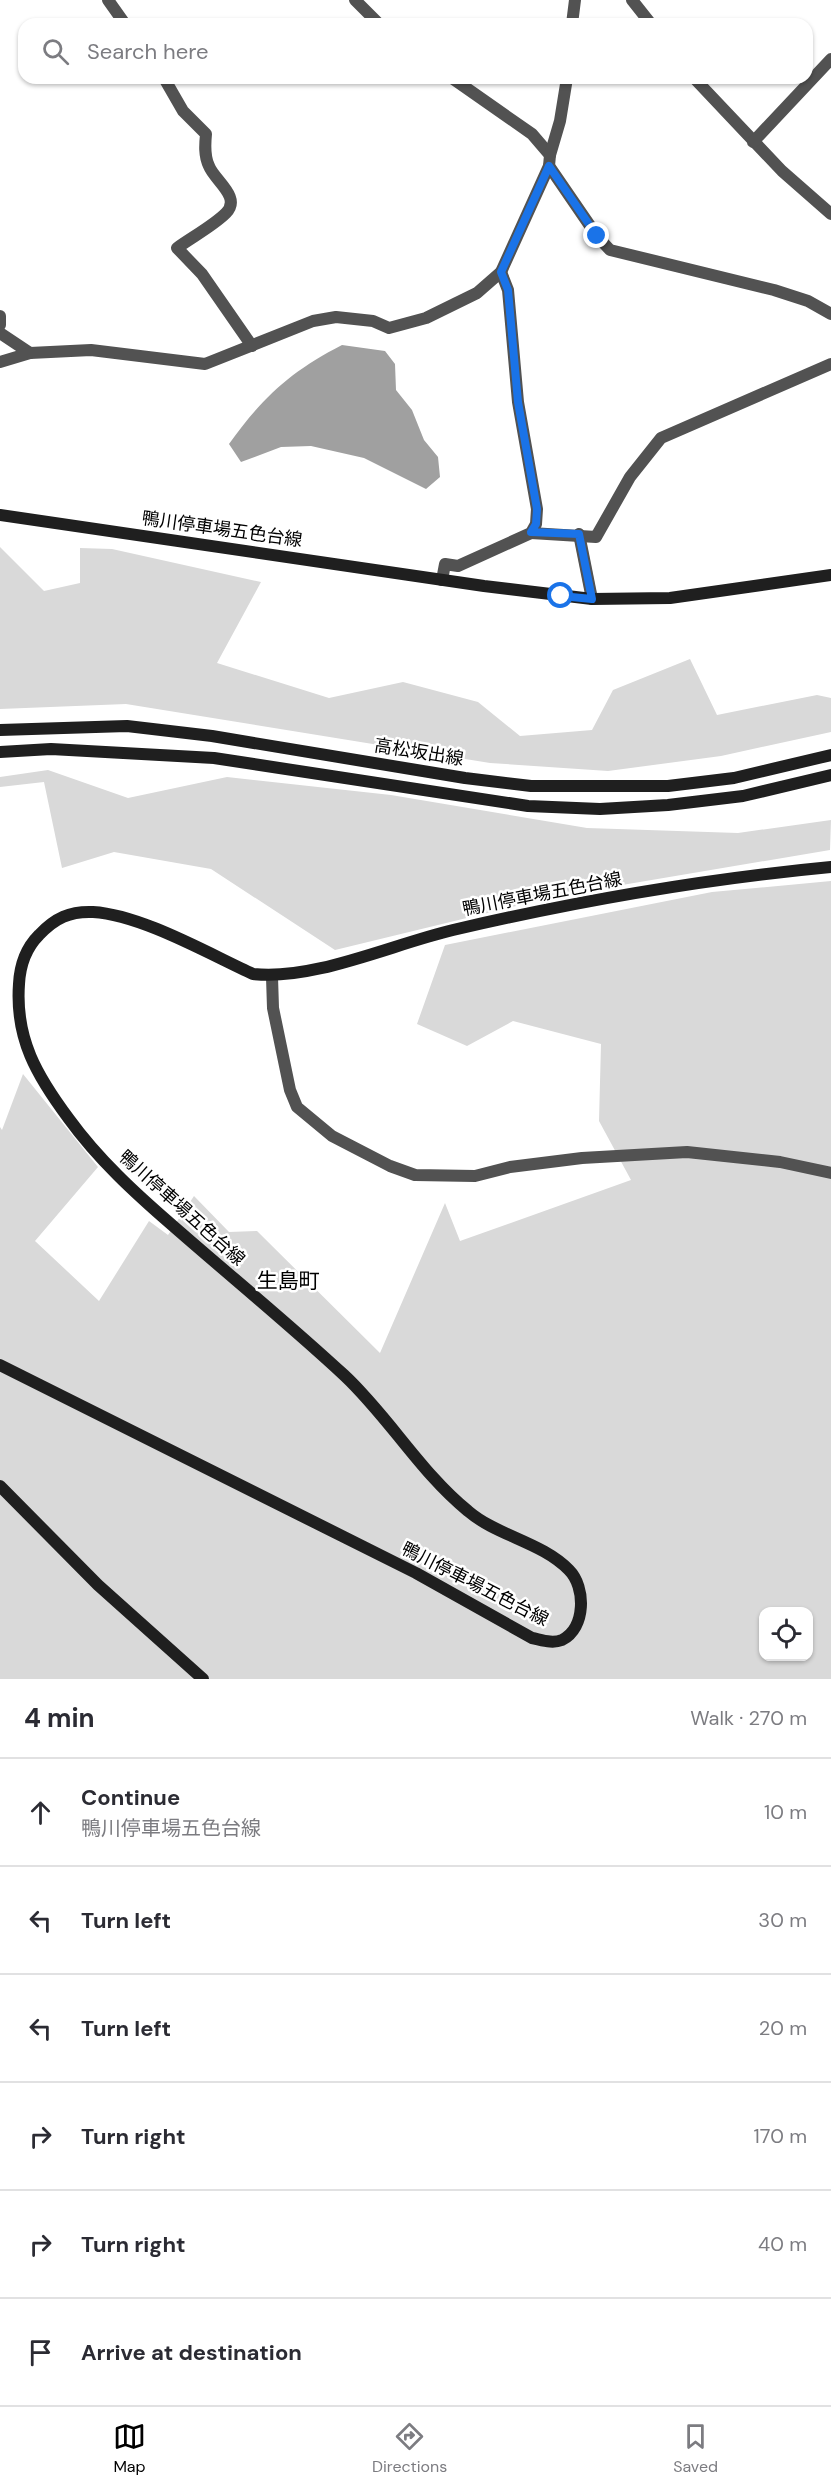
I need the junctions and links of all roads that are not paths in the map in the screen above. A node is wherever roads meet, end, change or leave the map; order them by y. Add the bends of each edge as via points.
1 (108, 0) edge
2 (355, 0) edge
3 (575, 0) edge
4 (632, 0) edge
5 (121, 18) edge
6 (374, 18) edge
7 (573, 18) edge
8 (646, 18) edge
9 (831, 59) edge
10 (813, 78) edge
11 (167, 84) edge
12 (461, 84) edge
13 (566, 84) edge
14 (700, 84) edge
15 (808, 84) edge
16 (753, 142) junction
17 (550, 160) junction
18 (831, 214) edge
19 (501, 272) junction
20 (831, 314) edge
21 (0, 316) edge
22 (0, 326) edge
23 (0, 333) edge
24 (252, 346) junction
25 (30, 354) junction
26 (0, 362) edge
27 (831, 364) edge
28 (0, 515) edge
29 (531, 532) junction
30 (579, 534) junction
31 (831, 575) edge
32 (442, 580) junction
33 (592, 599) junction
34 (0, 730) edge
35 (0, 752) edge
36 (831, 755) edge
37 (831, 775) edge
38 (831, 867) edge
39 (272, 976) junction
40 (831, 1173) edge
41 (0, 1365) edge
42 (0, 1486) edge
43 (203, 1679) edge

1 - 5 street
2 - 6 street
3 - 7 street
4 - 8 street
9 - 10 street
11 - 24 street via 183,111 206,134 207,164 227,189 231,201 228,212 177,248 202,274
12 - 17 street via 532,134
13 - 17 street
14 - 16 street
15 - 16 street
16 - 18 street
17 - 19 street
17 - 20 street via 597,236 610,250 774,290 808,301
19 - 24 street via 477,293 426,318 389,328 373,321 336,317 313,321
19 - 29 street via 508,290 518,402 537,509
21 - 22 street
23 - 25 street
24 - 25 street via 205,364 91,350
25 - 26 street
27 - 30 street via 661,438 630,477 596,537
28 - 32 main road, 鴨川停車場五色台線
29 - 30 street
29 - 32 street via 458,566 445,564
30 - 33 street
31 - 33 main road, 鴨川停車場五色台線 via 670,598
32 - 33 main road, 鴨川停車場五色台線
34 - 36 main road, 高松坂出線 via 127,726 531,786 668,786 734,778
35 - 37 main road, 高松坂出線 via 51,749 214,758 528,806 600,809 743,796
38 - 39 main road, 鴨川停車場五色台線 via 754,874 620,897 453,930
39 - 40 street via 273,1008 297,1107 332,1136 415,1175 475,1176 510,1167 582,1158 687,1152 771,1161
39 - 41 main road, 鴨川停車場五色台線 via 253,974 117,916 78,912 60,917 47,927 22,959 19,1024 29,1056 50,1091 100,1157 150,1206 359,1389 453,1498 490,1526 545,1553 570,1571 581,1603 573,1631 551,1642 532,1638 426,1579
42 - 43 main road via 98,1585

